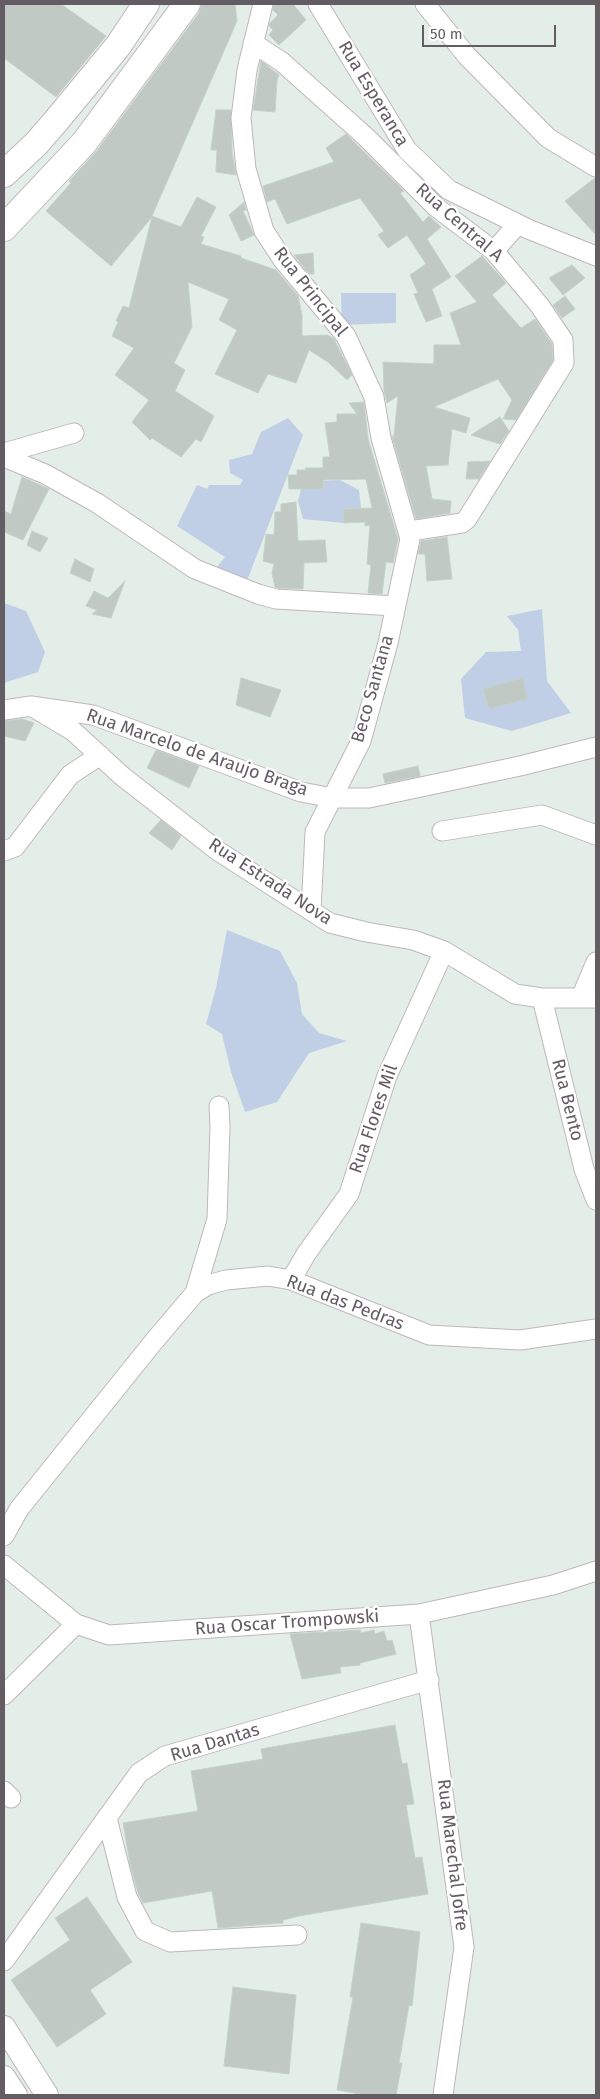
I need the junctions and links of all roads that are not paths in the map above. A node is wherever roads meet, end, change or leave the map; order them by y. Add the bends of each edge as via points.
1 (146, 4) edge
2 (187, 4) edge
3 (263, 4) edge
4 (318, 4) edge
5 (425, 4) edge
6 (253, 43) junction
7 (596, 167) edge
8 (4, 174) edge
9 (518, 224) junction
10 (4, 228) edge
11 (494, 251) junction
12 (596, 256) edge
13 (74, 433) dead end
14 (4, 455) edge
15 (410, 531) junction
16 (395, 606) junction
17 (32, 706) junction
18 (4, 710) edge
19 (596, 747) edge
20 (100, 755) junction
21 (333, 798) junction
22 (442, 831) dead end
23 (596, 835) edge
24 (4, 851) edge
25 (311, 911) junction
26 (444, 951) junction
27 (596, 962) edge
28 (542, 998) junction
29 (589, 998) edge
30 (219, 1106) dead end
31 (596, 1200) edge
32 (291, 1280) junction
33 (195, 1293) junction
34 (596, 1329) edge
35 (4, 1536) edge
36 (4, 1565) edge
37 (596, 1571) edge
38 (420, 1614) junction
39 (76, 1624) junction
40 (429, 1680) junction
41 (4, 1695) edge
42 (107, 1818) junction
43 (297, 1935) dead end
44 (4, 1961) edge
45 (4, 2028) edge
46 (4, 2077) edge
47 (16, 2095) edge
48 (48, 2095) edge
49 (443, 2095) edge

1 - 8 main road via 118,46 36,144
2 - 10 main road via 84,143
3 - 6 street, Rua Principal
4 - 9 street, Rua Esperanca via 406,150 449,190
5 - 7 street via 467,56 548,138
6 - 11 street, Rua Central A via 282,62 366,137 436,206
6 - 15 street, Rua Principal via 241,118 246,169 264,231 283,260 346,336 374,398 381,438
9 - 11 street
9 - 12 street, Rua Esperanca
11 - 15 street, Rua Central A via 543,310 563,340 564,363 467,519 462,523
13 - 14 street
14 - 16 street via 97,503 195,569 249,591 276,599
15 - 16 street, Rua Principal
16 - 21 street, Beco Santana via 361,741
17 - 18 street
17 - 20 street, Rua Estrada Nova via 73,731
17 - 21 street, Rua Marcelo de Araujo Braga via 93,715 301,792
19 - 21 street, Rua Marcelo de Araujo Braga via 369,798
20 - 24 street via 70,775 15,847
20 - 25 street, Rua Estrada Nova via 218,851
21 - 25 street via 315,832
22 - 23 street via 542,814
25 - 26 street, Rua Estrada Nova via 330,923 413,940
26 - 28 street, Rua Estrada Nova via 515,994
26 - 32 street, Rua Flores Mil via 387,1076 349,1194
27 - 29 street
28 - 29 street, Rua Estrada Nova
28 - 31 street, Rua Bento via 584,1169
30 - 33 street via 217,1219
32 - 33 street, Rua das Pedras via 268,1276 226,1280
32 - 34 street, Rua das Pedras via 429,1335 520,1340
33 - 35 street, Rua das Pedras via 19,1508
36 - 39 street
37 - 38 street, Rua Oscar Trompowski via 553,1585
38 - 39 street, Rua Oscar Trompowski via 109,1635
38 - 40 street, Rua Marechal Jofre
39 - 41 street
40 - 42 street, Rua Dantas via 165,1756 139,1773
40 - 49 street, Rua Marechal Jofre via 464,1947
42 - 43 street via 127,1896 145,1931 170,1942
42 - 44 street, Rua Dantas
45 - 48 street
46 - 47 street

